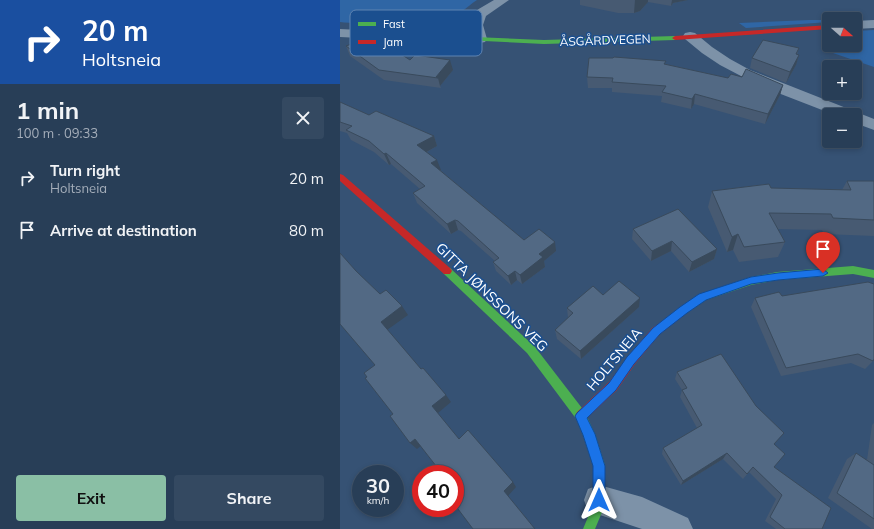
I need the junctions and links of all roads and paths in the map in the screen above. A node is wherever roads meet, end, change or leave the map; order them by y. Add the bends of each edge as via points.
1 (503, 0) edge
2 (482, 12) edge
3 (874, 24) edge
4 (862, 25) edge
5 (822, 27) edge
6 (340, 33) edge
7 (350, 33) edge
8 (690, 36) junction
9 (482, 39) edge
10 (832, 108) edge
11 (862, 120) edge
12 (874, 125) edge
13 (340, 177) edge
14 (874, 274) edge
15 (581, 416) junction
16 (599, 500) junction
17 (589, 529) edge
18 (677, 529) edge

1 - 2 street
3 - 4 street
5 - 8 street, ÅSGÅRDVEGEN
6 - 7 street
8 - 9 street, ÅSGÅRDVEGEN via 572,41
8 - 10 street via 727,64
11 - 12 street
13 - 15 street, GITTA JØNSSONS VEG via 531,350
14 - 15 street, HOLTSNEIA via 853,270 778,276 732,286 703,297 656,331 613,386
15 - 16 street, GITTA JØNSSONS VEG via 599,466
16 - 17 street, GITTA JØNSSONS VEG
16 - 18 street

